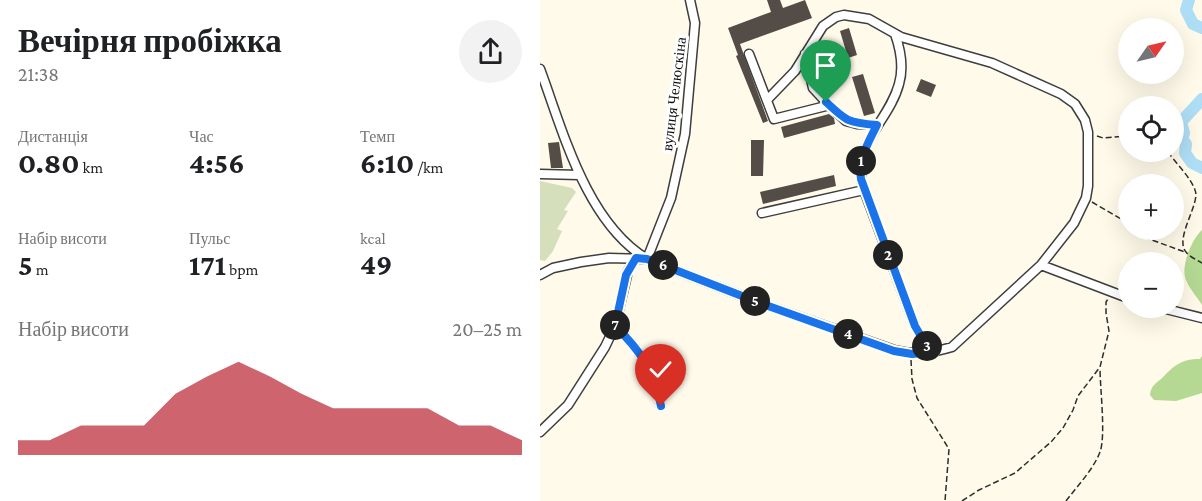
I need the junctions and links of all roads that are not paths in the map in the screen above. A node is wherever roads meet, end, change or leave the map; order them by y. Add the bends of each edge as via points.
1 (690, 0) edge
2 (895, 34) junction
3 (749, 54) dead end
4 (805, 54) junction
5 (540, 69) edge
6 (767, 100) junction
7 (830, 105) junction
8 (877, 125) junction
9 (540, 174) edge
10 (579, 175) junction
11 (864, 190) junction
12 (762, 213) dead end
13 (636, 258) junction
14 (647, 259) junction
15 (1041, 265) junction
16 (553, 268) junction
17 (540, 269) edge
18 (540, 275) edge
19 (1118, 295) edge
20 (1184, 314) edge
21 (1202, 318) edge
22 (615, 326) junction
23 (934, 352) junction
24 (661, 406) dead end
25 (540, 432) edge

1 - 14 street, вулиця Челюскіна via 695,23 685,134 670,198
2 - 4 street via 869,19 844,15 823,26
2 - 8 street via 902,58 899,84
2 - 15 street via 992,63 1061,94 1079,109 1088,132 1086,198 1074,222
3 - 6 street
4 - 6 street via 795,71
4 - 7 street via 813,88
5 - 10 street
6 - 7 street via 774,119
7 - 8 street via 846,121
8 - 11 street via 861,162
9 - 10 street
10 - 14 street via 610,225
11 - 12 street
11 - 23 street via 915,326
13 - 14 street
13 - 16 street via 609,258
13 - 22 street via 626,275
14 - 23 street via 894,351
15 - 19 street
15 - 23 street via 952,347
16 - 17 street
16 - 18 street
20 - 21 street
22 - 24 street via 655,378
22 - 25 street via 568,405

